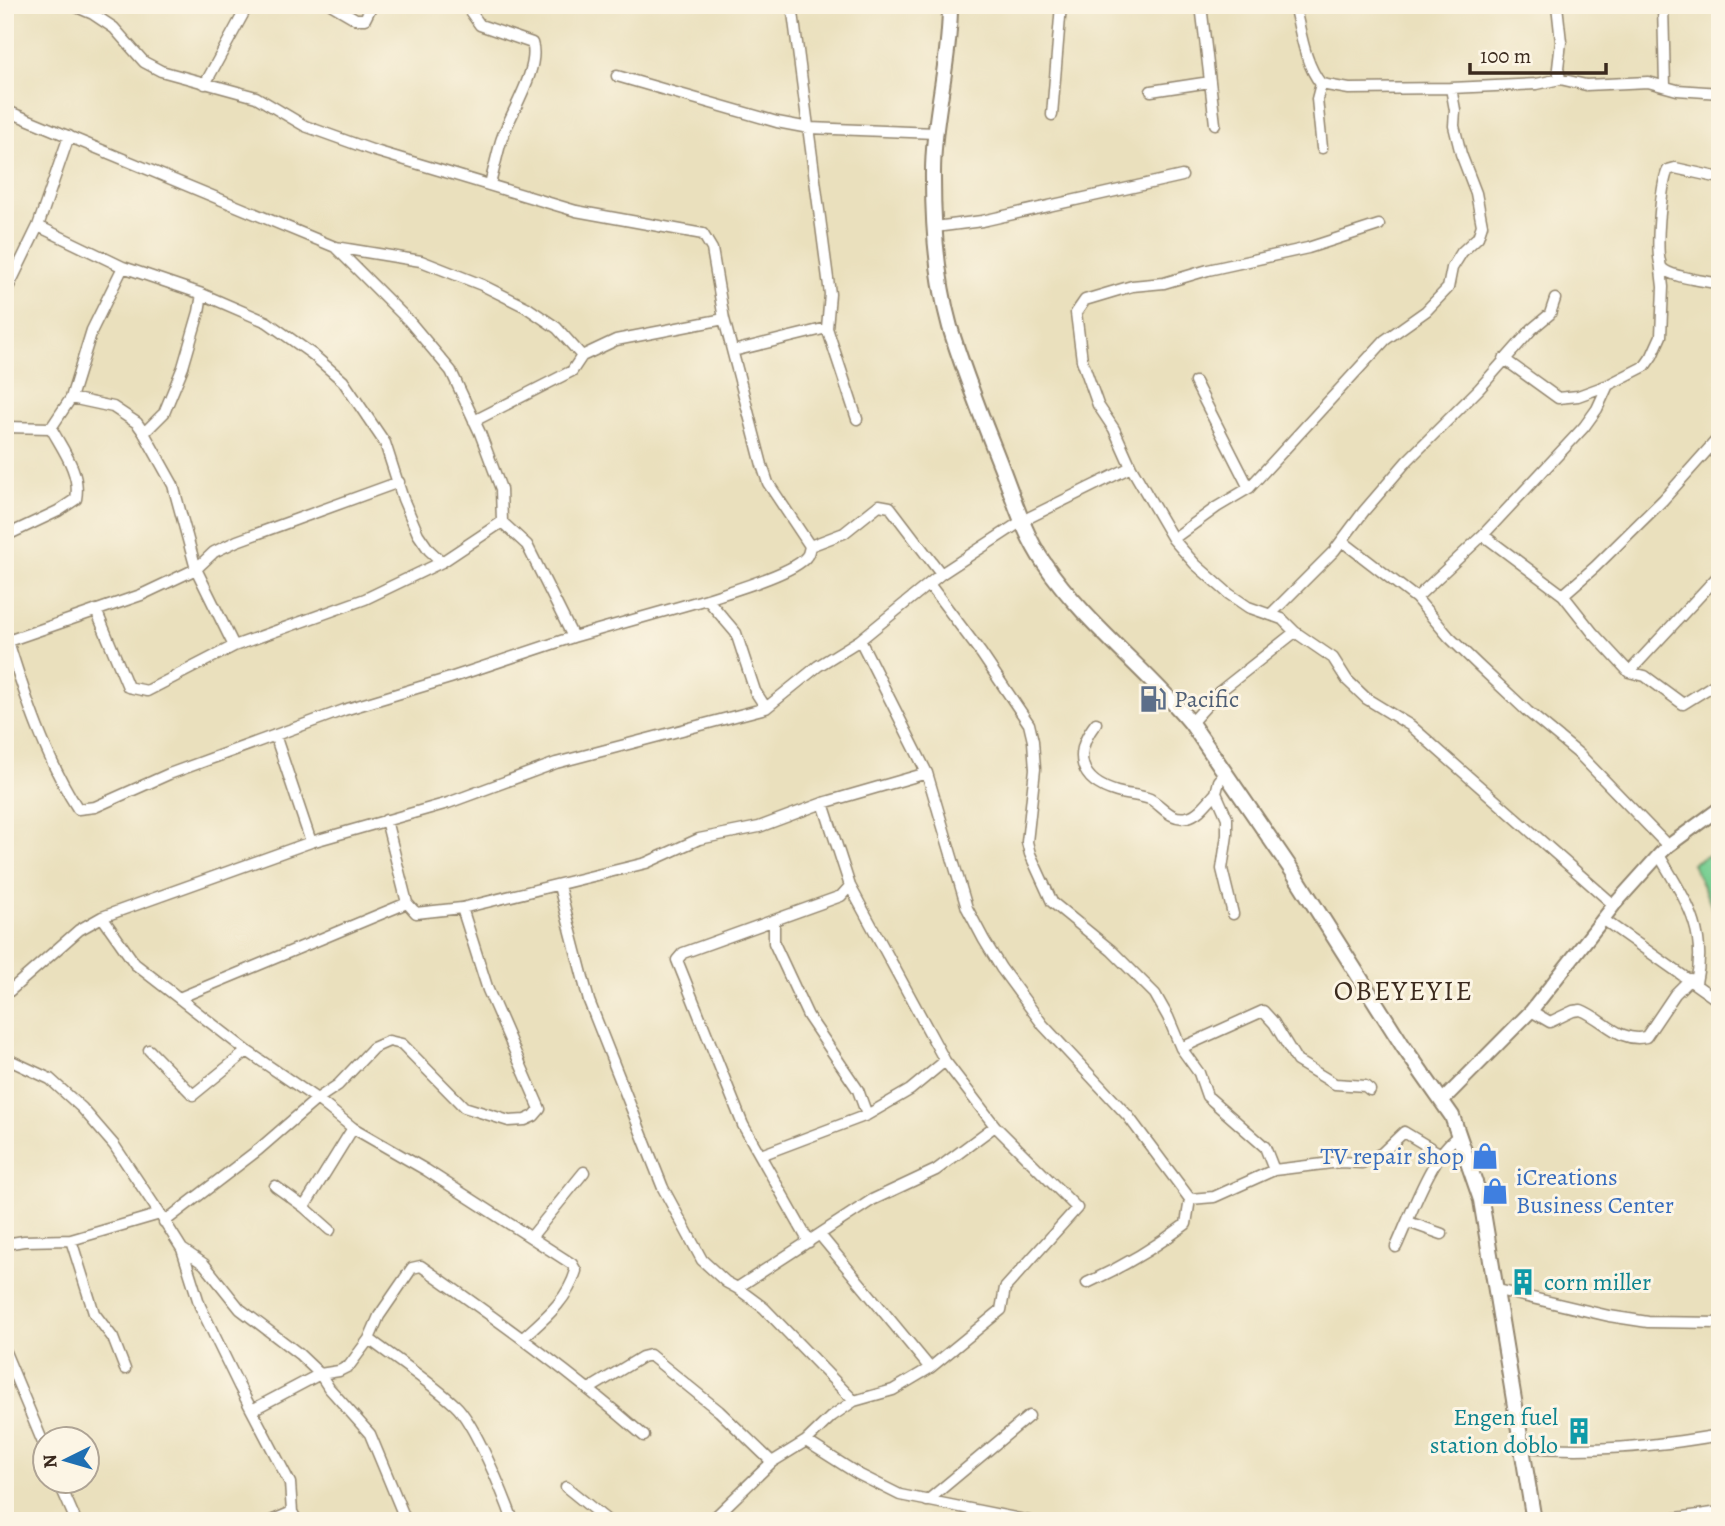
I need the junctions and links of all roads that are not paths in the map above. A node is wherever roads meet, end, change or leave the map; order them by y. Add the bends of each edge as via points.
1 (9, 5) edge
2 (72, 5) edge
3 (248, 5) edge
4 (332, 5) edge
5 (372, 5) edge
6 (792, 5) edge
7 (950, 5) edge
8 (1061, 5) edge
9 (1200, 5) edge
10 (1294, 5) edge
11 (1557, 5) edge
12 (1663, 5) edge
13 (470, 11) dead end
14 (5, 12) edge
15 (617, 76) dead end
16 (1560, 79) junction
17 (1210, 82) junction
18 (205, 84) junction
19 (1321, 84) junction
20 (1665, 86) junction
21 (1451, 88) junction
22 (1151, 91) dead end
23 (1720, 93) edge
24 (5, 110) edge
25 (1052, 115) dead end
26 (1215, 124) dead end
27 (809, 128) junction
28 (935, 133) junction
29 (69, 136) junction
30 (1322, 148) dead end
31 (1182, 176) dead end
32 (1720, 178) edge
33 (490, 184) junction
34 (1378, 225) dead end
35 (38, 226) junction
36 (935, 227) junction
37 (335, 247) junction
38 (1660, 261) junction
39 (123, 267) junction
40 (1720, 284) edge
41 (5, 294) edge
42 (202, 295) junction
43 (1555, 299) dead end
44 (724, 319) junction
45 (827, 328) junction
46 (733, 351) junction
47 (582, 356) junction
48 (1504, 359) junction
49 (1195, 382) dead end
50 (1608, 385) junction
51 (71, 398) junction
52 (858, 419) dead end
53 (474, 421) junction
54 (5, 427) edge
55 (51, 428) junction
56 (144, 433) junction
57 (1720, 436) edge
58 (1131, 467) junction
59 (399, 482) junction
60 (1249, 488) junction
61 (1022, 521) junction
62 (502, 522) junction
63 (1483, 535) junction
64 (5, 536) edge
65 (1173, 539) junction
66 (1342, 541) junction
67 (810, 546) junction
68 (442, 562) junction
69 (196, 569) junction
70 (941, 574) junction
71 (1720, 574) edge
72 (929, 584) junction
73 (1563, 595) junction
74 (1416, 598) junction
75 (707, 600) junction
76 (96, 610) junction
77 (1270, 615) junction
78 (1295, 632) junction
79 (573, 637) junction
80 (860, 640) junction
81 (6, 642) edge
82 (234, 646) junction
83 (1629, 672) junction
84 (1720, 681) edge
85 (766, 708) junction
86 (1096, 723) dead end
87 (1191, 723) junction
88 (275, 735) junction
89 (1226, 772) junction
90 (927, 773) junction
91 (1216, 793) junction
92 (823, 803) junction
93 (1720, 808) edge
94 (386, 820) junction
95 (311, 842) junction
96 (1664, 850) junction
97 (559, 886) junction
98 (850, 886) junction
99 (407, 903) junction
100 (1614, 905) junction
101 (462, 908) junction
102 (1233, 914) dead end
103 (102, 917) junction
104 (1604, 920) junction
105 (774, 921) junction
106 (1693, 981) junction
107 (5, 995) edge
108 (179, 998) junction
109 (1720, 1002) edge
110 (1531, 1012) junction
111 (1181, 1048) junction
112 (149, 1050) dead end
113 (247, 1051) junction
114 (5, 1058) edge
115 (945, 1061) junction
116 (1370, 1090) dead end
117 (317, 1099) junction
118 (1443, 1100) junction
119 (867, 1115) junction
120 (995, 1126) junction
121 (353, 1128) junction
122 (1460, 1135) junction
123 (1439, 1153) junction
124 (761, 1155) junction
125 (1273, 1170) junction
126 (584, 1172) dead end
127 (275, 1186) dead end
128 (1190, 1199) junction
129 (304, 1207) junction
130 (162, 1218) junction
131 (1408, 1222) junction
132 (330, 1230) dead end
133 (1442, 1234) dead end
134 (820, 1235) junction
135 (531, 1236) junction
136 (71, 1240) junction
137 (809, 1242) junction
138 (5, 1244) edge
139 (1396, 1247) dead end
140 (182, 1249) junction
141 (1087, 1283) dead end
142 (737, 1288) junction
143 (1498, 1290) junction
144 (1720, 1323) edge
145 (523, 1338) junction
146 (369, 1339) junction
147 (5, 1352) edge
148 (930, 1368) junction
149 (125, 1369) dead end
150 (320, 1374) junction
151 (589, 1388) junction
152 (854, 1401) junction
153 (252, 1410) junction
154 (1029, 1416) dead end
155 (35, 1424) edge
156 (1720, 1434) edge
157 (644, 1436) dead end
158 (806, 1441) junction
159 (1523, 1447) junction
160 (772, 1462) junction
161 (566, 1487) dead end
162 (64, 1494) edge
163 (928, 1501) junction
164 (1720, 1511) edge
165 (295, 1516) edge
166 (76, 1521) edge
167 (271, 1521) edge
168 (406, 1521) edge
169 (513, 1521) edge
170 (608, 1521) edge
171 (711, 1521) edge
172 (1030, 1521) edge
173 (1534, 1521) edge
174 (1656, 1521) edge

1 - 14 street
2 - 18 street via 114,28 144,62
3 - 18 street
4 - 5 street via 356,19 365,19
6 - 27 street
7 - 28 main road
8 - 25 street
9 - 17 street
10 - 19 street via 1305,49
11 - 16 street
12 - 20 street
13 - 33 street via 480,25 532,43 536,53 501,139
15 - 27 street via 764,120
16 - 20 street via 1586,85 1640,82
16 - 21 street
17 - 22 street
17 - 26 street
18 - 33 street via 256,97 305,126 372,150
19 - 21 street via 1349,89
19 - 30 street via 1317,108
20 - 23 street
21 - 60 street via 1454,126 1482,225 1478,237 1452,268 1448,288 1426,311 1385,340
24 - 29 street
27 - 28 street
27 - 45 street via 830,294
28 - 36 main road
29 - 35 street
29 - 37 street
31 - 36 street
32 - 38 street via 1668,170 1661,196
33 - 44 street via 576,211 702,234 712,249
34 - 58 street via 1308,248 1085,300 1076,313 1082,360 1098,405
35 - 39 street
35 - 41 street
36 - 61 main road via 950,324
37 - 47 street via 421,261 482,285 557,328
37 - 53 street via 451,371
38 - 40 street via 1664,270
38 - 50 street via 1661,336 1645,366
39 - 42 street
39 - 51 street via 92,330
42 - 56 street via 183,367 164,413
42 - 59 street via 267,322 343,381 385,443
43 - 48 street via 1550,314
44 - 46 street
44 - 47 street via 616,340
45 - 46 street
45 - 52 street
46 - 67 street via 768,483
47 - 53 street via 572,371
48 - 50 street via 1558,398
48 - 66 street via 1407,461
49 - 60 street
50 - 63 street via 1584,427
51 - 55 street
51 - 56 street via 113,407
53 - 62 street via 501,489
54 - 55 street
55 - 64 street via 74,470 76,499
56 - 69 street via 173,485
57 - 73 street via 1663,500
58 - 61 street
58 - 65 street
59 - 68 street via 418,534
59 - 69 street via 237,541 214,552
60 - 65 street
61 - 70 street
61 - 87 main road via 1067,594
62 - 68 street
62 - 79 street via 527,545
63 - 73 street
63 - 74 street
65 - 77 street via 1229,594
66 - 74 street
66 - 77 street
67 - 70 street via 844,533 879,505 890,508
67 - 75 street via 806,558 761,582
68 - 82 street via 365,599
69 - 76 street
69 - 82 street
70 - 72 street
71 - 83 street
72 - 80 street
72 - 111 street via 1029,724 1035,769 1027,842 1052,902 1155,994
73 - 83 street
74 - 96 street via 1478,665 1578,754
75 - 79 street
75 - 85 street via 736,633 755,691
76 - 81 street
76 - 82 street via 128,688 147,691
77 - 78 street
78 - 87 street via 1219,692
78 - 100 street via 1333,658 1367,699 1412,726
79 - 88 street
80 - 85 street via 818,666
80 - 90 street
81 - 88 street via 48,750 78,809 95,807
83 - 84 street via 1645,676 1683,704
85 - 94 street via 556,763 448,803
86 - 91 street via 1081,754 1090,779 1115,792 1151,800 1164,812 1183,818 1198,812
87 - 89 main road
88 - 95 street
89 - 91 street
89 - 118 main road
90 - 92 street
90 - 128 street via 967,908 1001,968 1043,1025 1128,1116
91 - 102 street via 1227,818 1222,869
92 - 97 street via 759,827 699,839 646,863
92 - 98 street
93 - 96 street
94 - 95 street
94 - 99 street
95 - 103 street
96 - 100 street
96 - 106 street via 1697,927 1700,964
97 - 101 street
97 - 142 street via 589,1001 663,1188 702,1260
98 - 105 street via 841,896
98 - 115 street
99 - 101 street via 416,913
99 - 108 street
100 - 104 street
101 - 117 street via 488,990 540,1109 525,1120 509,1121 464,1107 402,1044 389,1041 373,1048 338,1086
103 - 107 street via 79,930
103 - 108 street via 135,964
104 - 106 street
104 - 110 street
105 - 119 street via 774,943 808,1016 858,1090
105 - 124 street via 683,953 677,960 743,1125
106 - 109 street
106 - 110 street via 1675,994 1646,1037 1636,1039 1626,1038 1581,1010 1550,1022
108 - 113 street
110 - 118 street
111 - 116 street via 1263,1011 1297,1061 1335,1084
111 - 125 street via 1199,1073 1207,1096 1265,1147
112 - 113 street via 193,1095
113 - 117 street
114 - 130 street via 50,1079 82,1108 114,1145
115 - 119 street via 910,1090
115 - 120 street
117 - 121 street
117 - 130 street via 258,1150
118 - 122 main road
119 - 124 street
120 - 134 street via 936,1170 872,1200
120 - 148 street via 1077,1208 1004,1288 1001,1310
121 - 129 street
121 - 135 street
122 - 123 street
122 - 143 main road via 1481,1200
123 - 125 street via 1404,1132 1382,1153 1362,1163
123 - 131 street
124 - 137 street
125 - 128 street via 1214,1197
126 - 135 street
127 - 129 street
128 - 141 street via 1186,1224 1158,1245
129 - 132 street
130 - 136 street
130 - 140 street
131 - 133 street
131 - 139 street
134 - 137 street
134 - 148 street
135 - 145 street via 576,1271 557,1306
136 - 138 street
136 - 149 street via 94,1313 113,1338
137 - 142 street
140 - 150 street via 204,1264 240,1309
140 - 153 street via 200,1306
142 - 152 street via 764,1308
143 - 144 street via 1648,1322
143 - 159 main road
145 - 146 street via 421,1266 405,1276
145 - 151 street
146 - 150 street via 349,1366
146 - 169 street via 457,1406
147 - 155 street
148 - 152 street via 893,1390
150 - 153 street
150 - 168 street via 370,1434
151 - 157 street
151 - 160 street via 650,1356 719,1411
152 - 158 street
153 - 165 street via 290,1483
154 - 163 street
156 - 159 street via 1608,1450
158 - 160 street
158 - 163 street via 900,1495
159 - 173 main road
160 - 171 street
161 - 170 street
162 - 166 street
163 - 172 street
164 - 174 street
165 - 167 street

